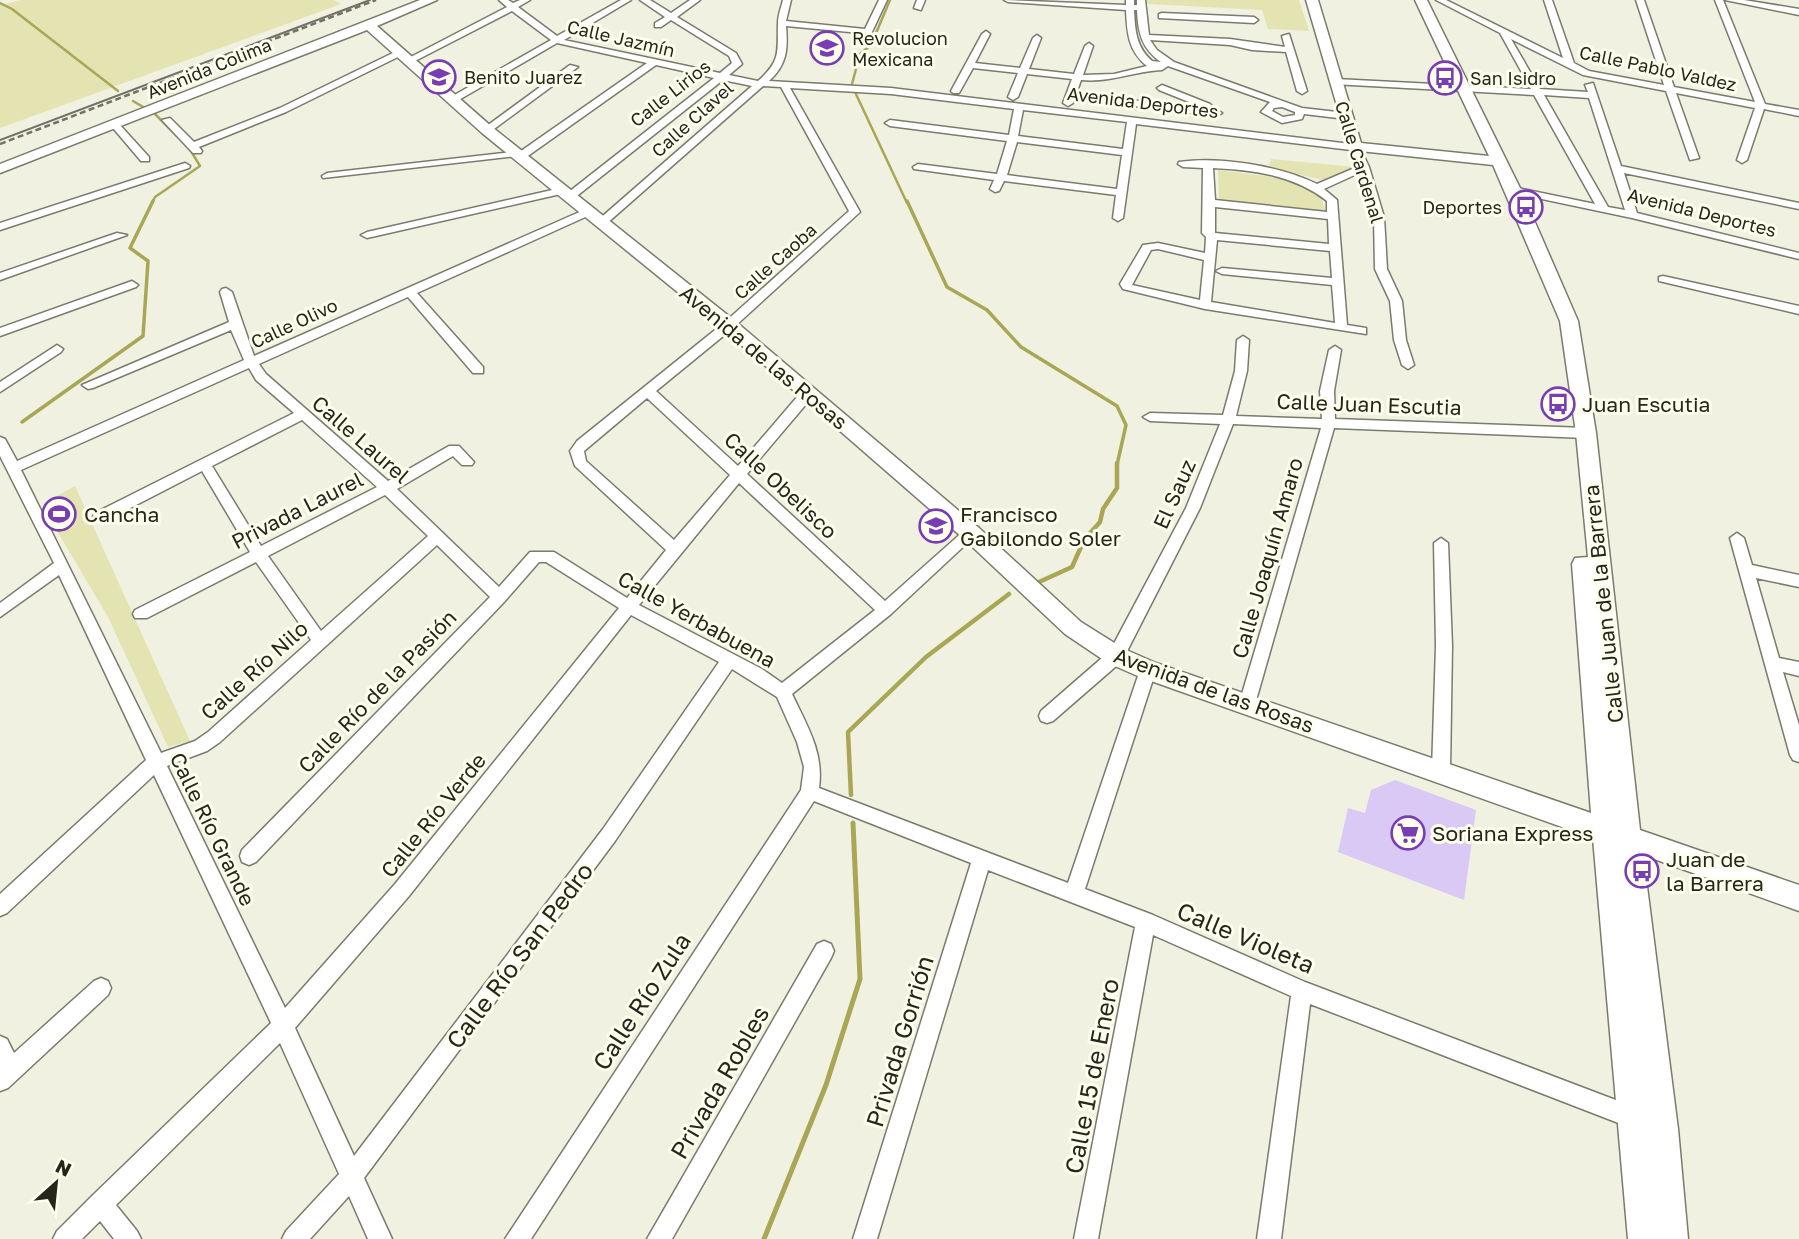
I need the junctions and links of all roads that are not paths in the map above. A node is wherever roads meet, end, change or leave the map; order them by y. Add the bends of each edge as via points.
1 (431, 0) edge
2 (503, 0) edge
3 (526, 0) edge
4 (627, 0) edge
5 (644, 0) edge
6 (696, 0) edge
7 (788, 0) edge
8 (797, 0) edge
9 (881, 0) edge
10 (1008, 0) edge
11 (1312, 0) edge
12 (1412, 0) edge
13 (1421, 0) edge
14 (1440, 0) edge
15 (1548, 0) edge
16 (1640, 0) edge
17 (1719, 0) edge
18 (1729, 0) edge
19 (1784, 0) edge
20 (1130, 4) edge
21 (1141, 4) edge
22 (513, 7) junction
23 (1795, 14) edge
24 (670, 16) junction
25 (1162, 16) dead end
26 (1209, 18) junction
27 (1254, 20) dead end
28 (369, 25) junction
29 (658, 25) dead end
30 (786, 26) junction
31 (986, 34) dead end
32 (1504, 34) junction
33 (1286, 36) dead end
34 (1144, 37) junction
35 (1037, 38) dead end
36 (558, 41) junction
37 (1214, 41) junction
38 (1089, 46) dead end
39 (1290, 50) junction
40 (406, 56) junction
41 (656, 61) junction
42 (1152, 61) junction
43 (972, 63) junction
44 (1570, 66) junction
45 (573, 67) dead end
46 (1025, 69) junction
47 (1586, 73) junction
48 (1079, 75) junction
49 (718, 77) junction
50 (1336, 82) junction
51 (758, 83) junction
52 (784, 85) junction
53 (1670, 87) junction
54 (1457, 88) junction
55 (956, 91) dead end
56 (1302, 91) dead end
57 (1537, 92) junction
58 (1594, 95) junction
59 (454, 99) junction
60 (1105, 100) dead end
61 (1016, 102) junction
62 (1068, 103) dead end
63 (1282, 104) junction
64 (1153, 105) junction
65 (1761, 105) junction
66 (1300, 111) junction
67 (1268, 113) junction
68 (1799, 113) edge
69 (1346, 116) junction
70 (167, 120) dead end
71 (1132, 120) junction
72 (890, 123) dead end
73 (116, 126) junction
74 (487, 130) junction
75 (1267, 136) junction
76 (1013, 140) junction
77 (1355, 147) junction
78 (1127, 153) junction
79 (519, 154) junction
80 (1694, 158) dead end
81 (145, 159) dead end
82 (1742, 160) dead end
83 (1494, 161) junction
84 (1183, 164) dead end
85 (1208, 164) junction
86 (185, 166) dead end
87 (918, 167) dead end
88 (1616, 168) junction
89 (0, 169) edge
90 (1365, 171) junction
91 (327, 176) dead end
92 (1002, 176) junction
93 (995, 190) dead end
94 (1320, 190) junction
95 (1513, 190) junction
96 (1122, 193) junction
97 (565, 194) junction
98 (1210, 203) junction
99 (1799, 206) edge
100 (1602, 208) junction
101 (1632, 215) junction
102 (1334, 216) junction
103 (595, 217) junction
104 (1118, 218) dead end
105 (0, 227) edge
106 (121, 235) dead end
107 (367, 235) dead end
108 (1212, 236) junction
109 (1336, 248) junction
110 (1799, 256) edge
111 (1210, 258) junction
112 (1222, 271) dead end
113 (1547, 276) junction
114 (0, 277) edge
115 (1663, 279) dead end
116 (1339, 282) junction
117 (132, 285) dead end
118 (408, 290) junction
119 (226, 292) dead end
120 (1205, 305) junction
121 (1799, 310) edge
122 (1341, 322) junction
123 (234, 324) junction
124 (729, 325) junction
125 (1362, 331) dead end
126 (0, 332) edge
127 (1243, 340) dead end
128 (57, 349) dead end
129 (1335, 350) dead end
130 (250, 363) junction
131 (1408, 365) dead end
132 (478, 370) dead end
133 (88, 385) dead end
134 (0, 388) edge
135 (649, 391) junction
136 (808, 393) junction
137 (301, 415) junction
138 (1150, 417) dead end
139 (1228, 421) junction
140 (1329, 424) junction
141 (1579, 433) junction
142 (0, 442) edge
143 (467, 462) dead end
144 (205, 465) junction
145 (14, 468) junction
146 (739, 475) junction
147 (387, 488) junction
148 (100, 517) dead end
149 (971, 533) junction
150 (437, 536) junction
151 (1737, 538) dead end
152 (1441, 543) dead end
153 (675, 549) junction
154 (258, 552) junction
155 (535, 556) joint
156 (62, 565) junction
157 (1747, 570) junction
158 (1799, 581) edge
159 (500, 597) junction
160 (631, 607) junction
161 (885, 610) junction
162 (0, 611) edge
163 (141, 614) dead end
164 (320, 641) junction
165 (1116, 656) junction
166 (729, 660) junction
167 (1773, 663) junction
168 (1799, 669) edge
169 (1148, 670) junction
170 (783, 692) junction
171 (1247, 704) junction
172 (1047, 716) dead end
173 (1799, 755) edge
174 (156, 762) junction
175 (1441, 771) junction
176 (810, 792) junction
177 (1616, 832) junction
178 (249, 856) dead end
179 (982, 859) junction
180 (1074, 895) junction
181 (1799, 898) edge
182 (0, 906) edge
183 (1146, 922) junction
184 (824, 951) dead end
185 (101, 988) dead end
186 (1303, 990) junction
187 (283, 1026) junction
188 (0, 1046) edge
189 (6, 1075) edge
190 (1648, 1123) junction
191 (352, 1176) junction
192 (100, 1204) junction
193 (1653, 1238) edge
194 (65, 1239) edge
195 (129, 1239) edge
196 (294, 1239) edge
197 (380, 1239) edge
198 (517, 1239) edge
199 (659, 1239) edge
200 (865, 1239) edge
201 (1086, 1239) edge
202 (1269, 1239) edge

1 - 28 street, Avenida Colima
2 - 22 street, Calle Jazmín
3 - 22 street
4 - 36 street
5 - 24 street, Calle Lirios
6 - 24 street
7 - 30 street, Calle Clavel
8 - 30 street, Calle Clavel
9 - 30 street via 868,32
10 - 20 street
11 - 50 street, Calle Cardenal
12 - 54 street, Calle Juan de la Barrera
13 - 54 street, Calle Juan de la Barrera
14 - 32 street, Calle Pablo Valdez via 1477,14
15 - 44 street
16 - 53 street
17 - 65 street
18 - 23 street
19 - 23 street
20 - 21 street
20 - 42 street via 1136,52
21 - 34 street
22 - 36 street, Calle Jazmín
22 - 40 street
24 - 29 street
24 - 49 street, Calle Lirios via 733,55 737,64
25 - 26 street
26 - 27 street
26 - 37 street
28 - 40 street, Avenida de las Rosas
28 - 73 street, Avenida Colima
30 - 51 street, Calle Clavel via 779,66
31 - 43 street
32 - 44 street, Calle Pablo Valdez
32 - 57 street
33 - 39 street
34 - 37 street
34 - 42 street
35 - 46 street
36 - 41 street, Calle Jazmín
36 - 59 street
37 - 39 street
38 - 48 street
39 - 56 street
40 - 59 street, Avenida de las Rosas
40 - 70 street via 195,149
41 - 49 street, Calle Jazmín
41 - 79 street
42 - 48 street via 1114,77
42 - 63 street
42 - 67 street
43 - 46 street
43 - 55 street
44 - 47 street, Calle Pablo Valdez
45 - 74 street
46 - 48 street
46 - 61 street
47 - 53 street, Calle Pablo Valdez
47 - 58 street
48 - 62 street
49 - 51 street, Calle Jazmín
49 - 97 street, Calle Lirios
50 - 54 street
50 - 69 street, Calle Cardenal
51 - 52 street, Calle Jazmín
51 - 103 street, Calle Clavel
52 - 61 street, Avenida Deportes
52 - 124 street, Calle Caoba via 855,212
53 - 65 street, Calle Pablo Valdez
53 - 80 street
54 - 57 street
54 - 83 street, Calle Juan de la Barrera
57 - 58 street
57 - 100 street
58 - 88 street
59 - 74 street, Avenida de las Rosas
60 - 64 street
61 - 71 street, Avenida Deportes
61 - 76 street
63 - 66 street
63 - 67 street via 1271,106
64 - 64 street via 1219,113 1167,85 1154,94
65 - 68 street, Calle Pablo Valdez
65 - 82 street
66 - 67 street via 1299,117 1289,120
66 - 69 street
67 - 75 street
69 - 77 street, Calle Cardenal
71 - 75 street, Avenida Deportes
71 - 78 street
72 - 76 street
73 - 81 street
73 - 89 street, Avenida Colima
74 - 79 street, Avenida de las Rosas
75 - 77 street, Avenida Deportes
76 - 78 street
76 - 92 street
77 - 83 street, Avenida Deportes
77 - 90 street, Calle Cardenal
78 - 96 street
79 - 91 street
79 - 97 street, Avenida de las Rosas
83 - 95 street, Calle Juan de la Barrera
83 - 113 street, Calle Juan de la Barrera
84 - 85 street
85 - 94 street via 1298,177
85 - 98 street
86 - 105 street
87 - 92 street
88 - 99 street
88 - 101 street
90 - 94 street
90 - 131 street, Calle Cardenal via 1379,217 1381,269 1396,301
92 - 93 street
92 - 96 street
94 - 102 street via 1332,200
95 - 100 street, Avenida Deportes
95 - 113 street, Calle Juan de la Barrera
96 - 104 street
97 - 103 street, Avenida de las Rosas
97 - 107 street
98 - 102 street
98 - 108 street via 1208,233
100 - 101 street, Avenida Deportes
101 - 110 street, Avenida Deportes
102 - 109 street
103 - 118 street, Calle Olivo
103 - 124 street, Avenida de las Rosas
106 - 114 street
108 - 109 street
108 - 111 street
109 - 116 street
111 - 120 street
111 - 120 street via 1147,247 1126,284
112 - 116 street
113 - 141 street, Calle Juan de la Barrera via 1564,339
115 - 121 street
116 - 122 street
117 - 126 street
118 - 130 street, Calle Olivo
118 - 132 street
119 - 123 street, Calle Laurel
120 - 122 street
122 - 125 street
123 - 130 street, Calle Laurel
123 - 133 street
124 - 135 street, Calle Caoba
124 - 136 street, Avenida de las Rosas
127 - 139 street, El Sauz
128 - 134 street
129 - 140 street, Calle Joaquín Amaro via 1327,391
130 - 137 street, Calle Laurel
130 - 145 street, Calle Olivo
135 - 146 street, Calle Obelisco
135 - 153 street, Calle Caoba via 582,444 577,457
136 - 146 street, Calle Río Verde
136 - 149 street, Avenida de las Rosas
137 - 144 street
137 - 147 street, Calle Laurel
138 - 139 street, Calle Juan Escutia
139 - 140 street, Calle Juan Escutia
139 - 165 street, El Sauz via 1193,508
140 - 141 street, Calle Juan Escutia
140 - 171 street, Calle Joaquín Amaro
141 - 177 street, Calle Juan de la Barrera
142 - 145 street, Calle Río Grande
143 - 147 street, Privada Laurel via 454,449
144 - 148 street
144 - 154 street
145 - 156 street, Calle Río Grande
146 - 153 street, Calle Río Verde
146 - 161 street, Calle Obelisco
147 - 150 street, Calle Laurel
147 - 154 street, Privada Laurel
149 - 161 street
149 - 165 street, Avenida de las Rosas via 1073,628
150 - 159 street, Calle Laurel
150 - 164 street, Calle Río Nilo
151 - 157 street
152 - 175 street
153 - 160 street, Calle Río Verde
154 - 163 street, Privada Laurel
154 - 164 street
155 - 159 street, Calle Río de la Pasión
155 - 160 street, Calle Yerbabuena via 549,556
156 - 162 street
156 - 174 street, Calle Río Grande
157 - 158 street
157 - 167 street
159 - 178 street, Calle Río de la Pasión
160 - 166 street, Calle Yerbabuena
160 - 187 street, Calle Río Verde via 402,891
161 - 170 street
164 - 174 street, Calle Río Nilo via 214,737
165 - 169 street, Avenida de las Rosas
165 - 172 street
166 - 170 street, Calle Yerbabuena
166 - 191 street, Calle Río San Pedro via 609,835
167 - 168 street
167 - 173 street
169 - 171 street, Avenida de las Rosas
169 - 180 street
170 - 176 street, Calle Yerbabuena via 813,766
171 - 175 street, Avenida de las Rosas
174 - 182 street, Calle Río Nilo
174 - 187 street, Calle Río Grande
175 - 177 street, Avenida de las Rosas
176 - 179 street, Calle Violeta
176 - 198 street, Calle Río Zula
177 - 181 street, Avenida de las Rosas
177 - 190 street, Calle Juan de la Barrera
179 - 180 street, Calle Violeta
179 - 200 street, Privada Gorrión
180 - 183 street, Calle Violeta
183 - 186 street, Calle Violeta
183 - 201 street, Calle 15 de Enero
184 - 199 street, Privada Robles
185 - 189 street
186 - 190 street, Calle Violeta
186 - 202 street
187 - 191 street, Calle Río Grande
187 - 192 street, Calle Río Verde
188 - 189 street
190 - 193 street, Calle Juan de la Barrera
191 - 196 street, Calle Río San Pedro
191 - 197 street, Calle Río Grande
192 - 194 street, Calle Río Verde
192 - 195 street

